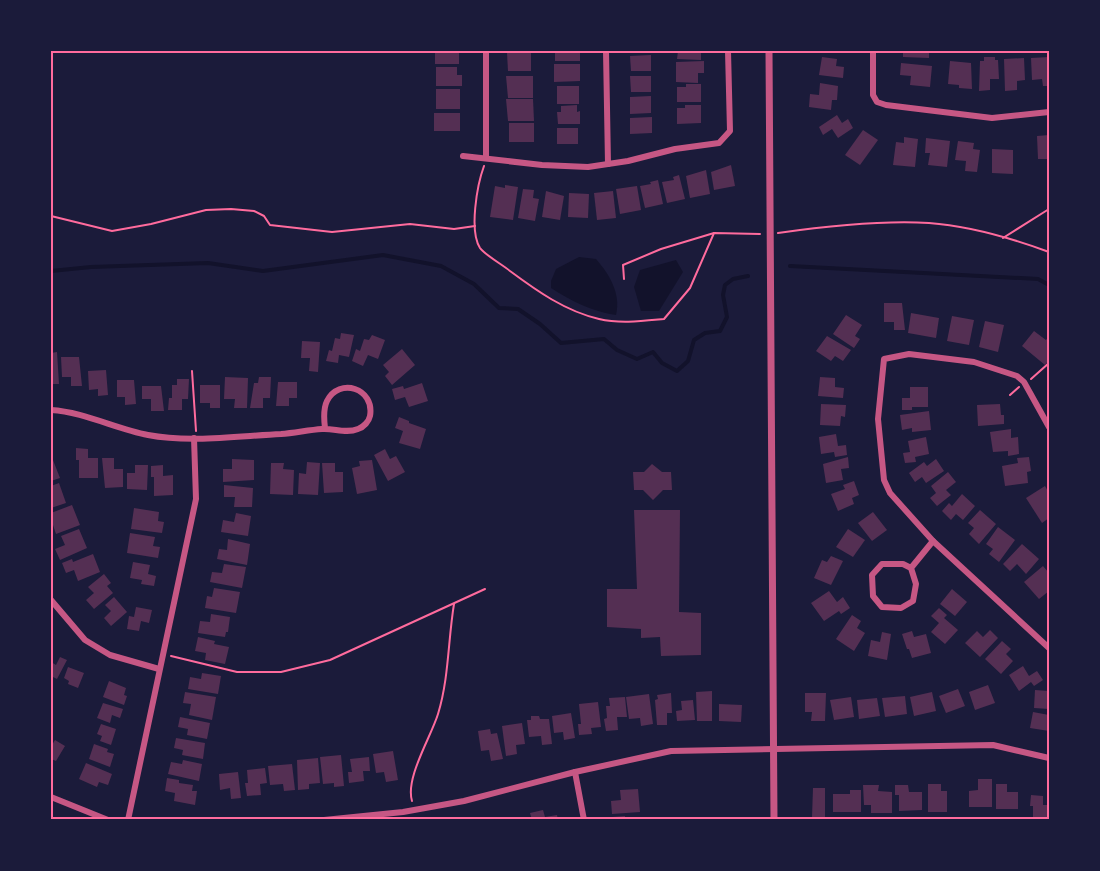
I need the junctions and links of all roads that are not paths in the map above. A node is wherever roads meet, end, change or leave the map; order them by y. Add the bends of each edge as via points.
1 (486, 51) edge
2 (606, 51) edge
3 (728, 51) edge
4 (769, 51) edge
5 (873, 51) edge
6 (1049, 112) edge
7 (463, 156) dead end
8 (486, 158) junction
9 (608, 164) junction
10 (51, 410) edge
11 (1049, 427) edge
12 (325, 428) junction
13 (195, 438) junction
14 (933, 541) junction
15 (911, 567) junction
16 (51, 600) edge
17 (1049, 648) edge
18 (159, 669) junction
19 (774, 748) junction
20 (1049, 758) edge
21 (575, 772) junction
22 (51, 797) edge
23 (108, 820) edge
24 (128, 820) edge
25 (324, 820) edge
26 (584, 820) edge
27 (774, 820) edge

1 - 8 street
2 - 9 street
3 - 9 street via 730,131 719,143
4 - 19 street
5 - 6 street via 873,94 877,102 992,118
7 - 8 street
8 - 9 street via 542,165
10 - 13 street via 150,436
11 - 14 street via 1017,376 974,362 909,354 884,359 878,419 884,480 890,493
12 - 12 street via 343,431 364,426 370,418 367,396 358,389 338,389 324,409
12 - 13 street
13 - 18 street via 196,499
14 - 15 street
14 - 17 street
15 - 15 street via 882,564 872,575 873,596 882,607 901,608 913,601 916,584
16 - 18 street via 85,640 110,656
18 - 24 street
19 - 20 street via 993,745
19 - 21 street via 671,751
19 - 27 street
21 - 25 street via 497,794
21 - 26 street
22 - 23 street

